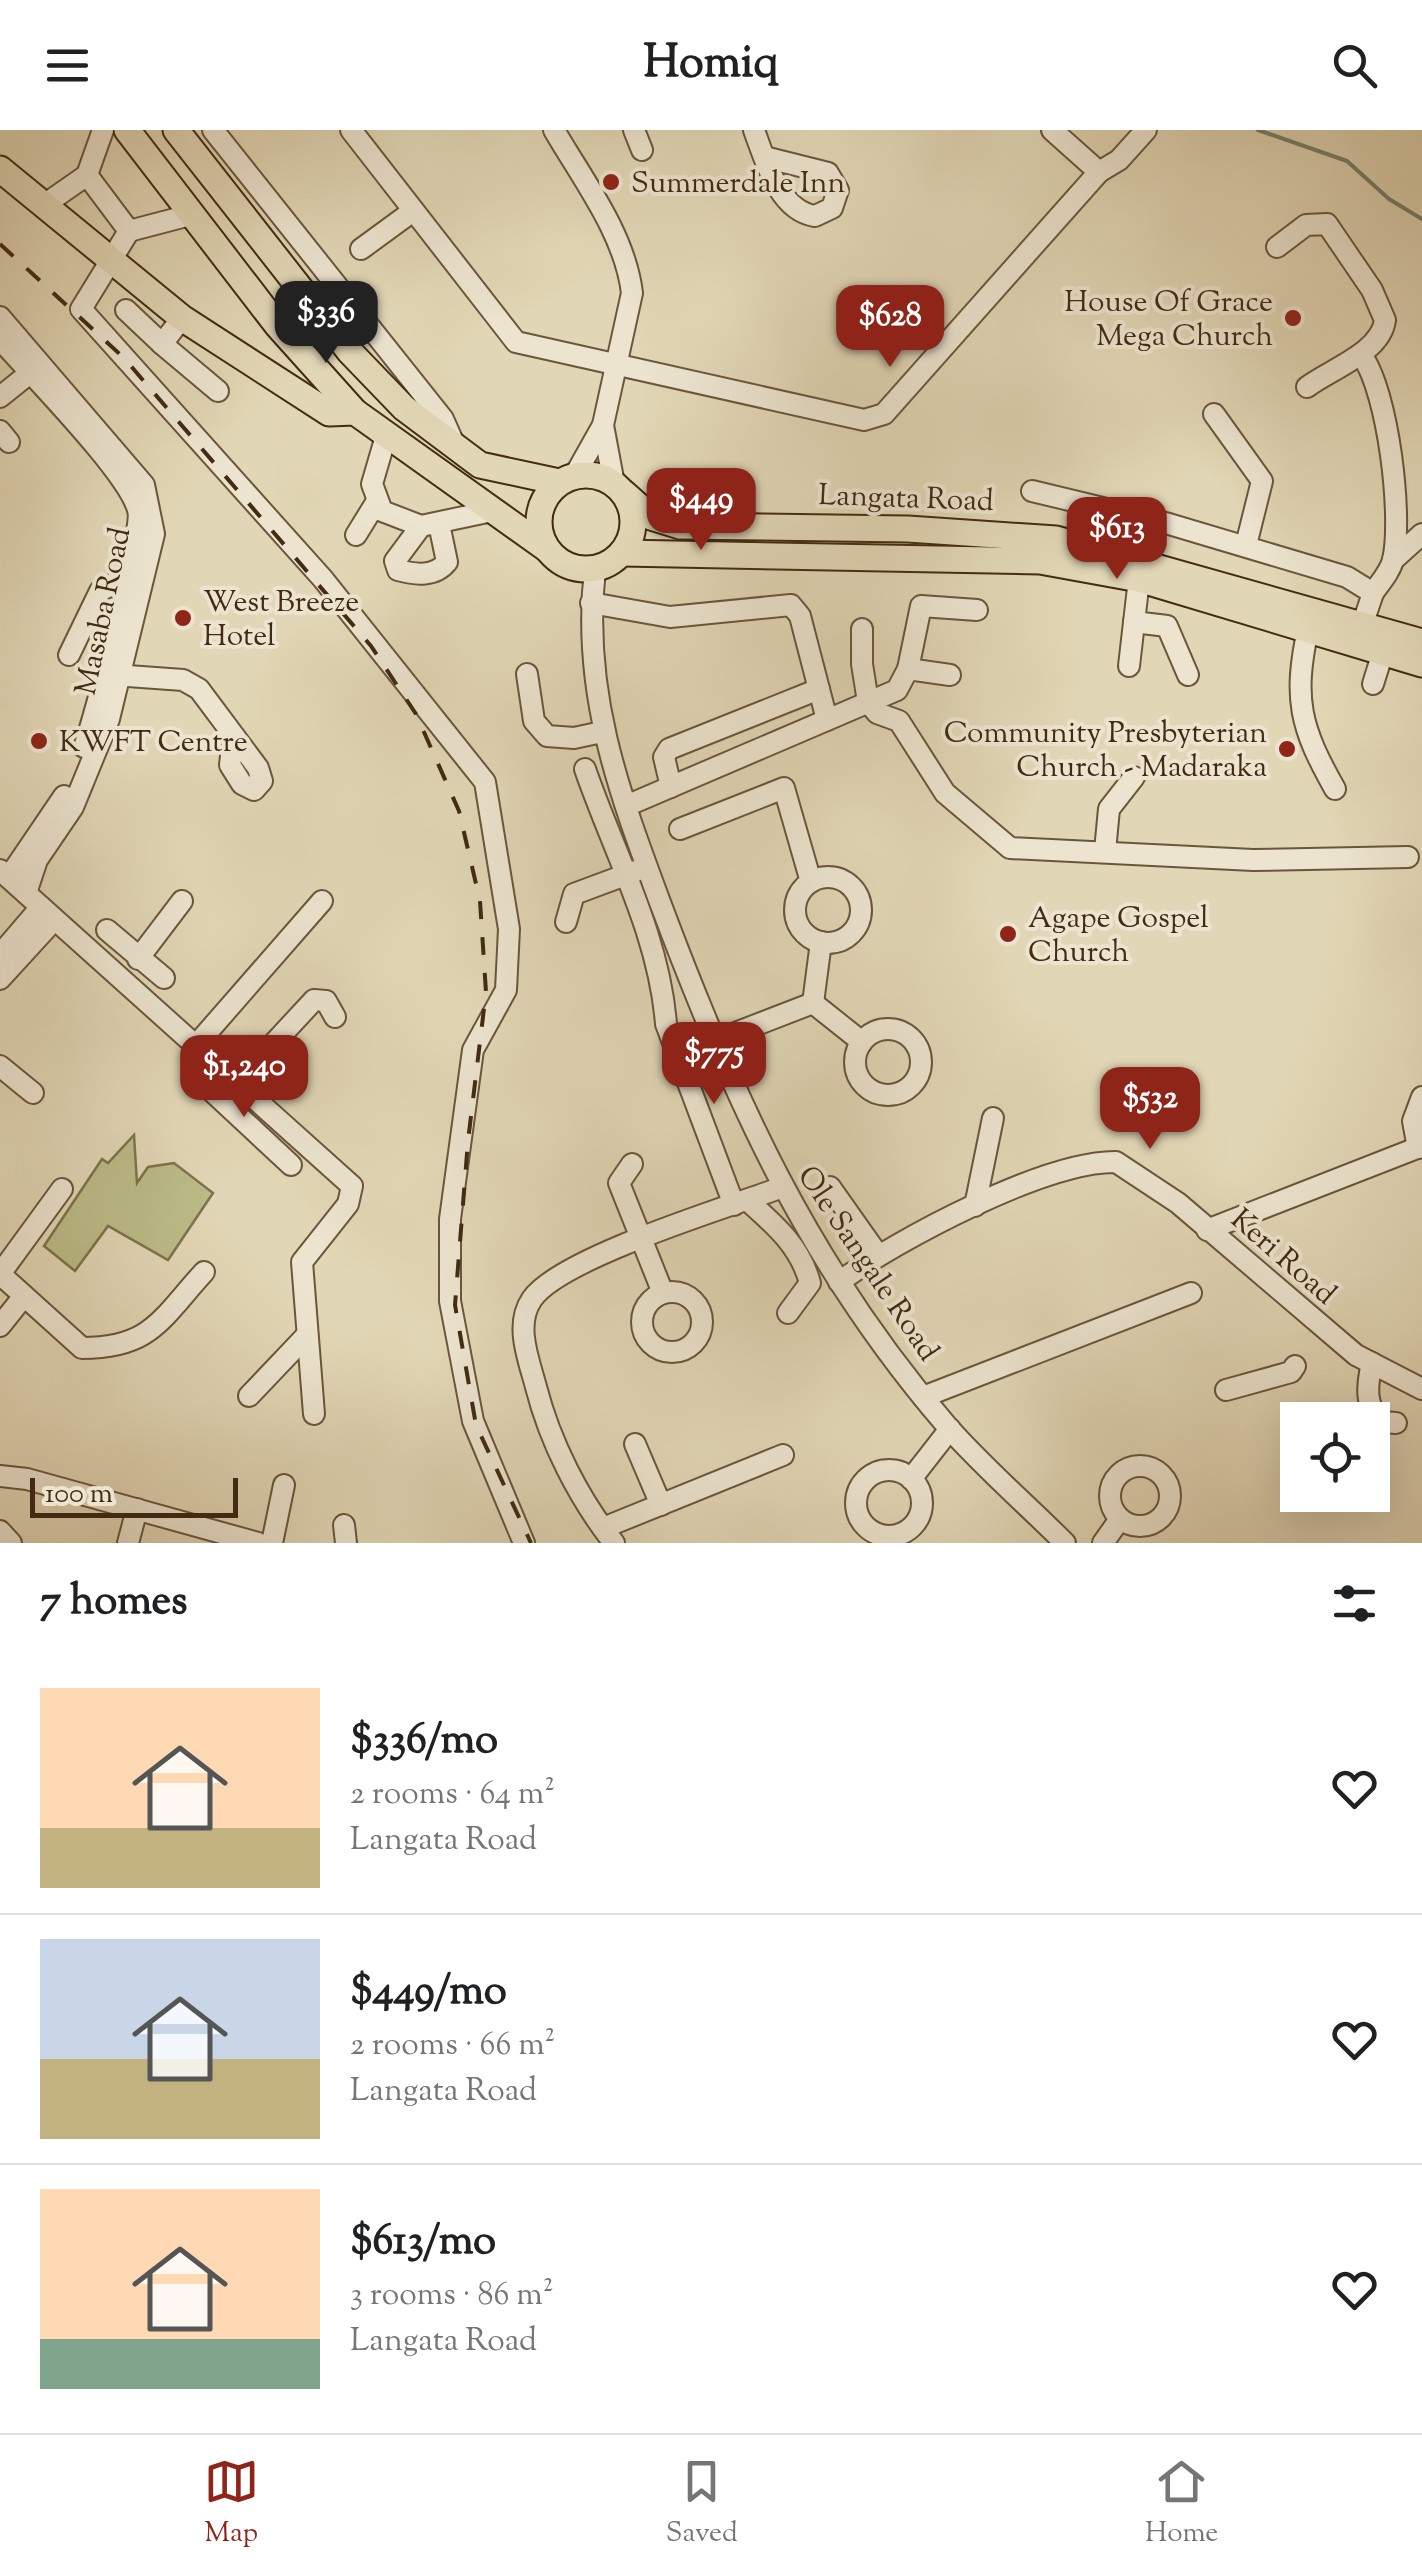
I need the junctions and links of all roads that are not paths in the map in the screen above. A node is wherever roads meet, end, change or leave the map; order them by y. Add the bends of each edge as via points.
1 (104, 130) edge
2 (126, 130) edge
3 (176, 130) edge
4 (213, 130) edge
5 (351, 130) edge
6 (554, 130) edge
7 (634, 130) edge
8 (754, 130) edge
9 (1052, 130) edge
10 (1146, 130) edge
11 (642, 150) dead end
12 (764, 157) dead end
13 (0, 168) edge
14 (1099, 172) junction
15 (87, 175) junction
16 (44, 205) junction
17 (413, 211) junction
18 (190, 215) junction
19 (130, 231) junction
20 (1277, 247) dead end
21 (361, 249) dead end
22 (111, 264) junction
23 (126, 310) dead end
24 (0, 317) edge
25 (182, 318) junction
26 (0, 339) edge
27 (162, 344) junction
28 (1362, 356) junction
29 (614, 366) junction
30 (36, 369) junction
31 (1307, 387) dead end
32 (218, 391) dead end
33 (0, 397) edge
34 (355, 412) junction
35 (1214, 414) dead end
36 (603, 425) junction
37 (386, 436) junction
38 (456, 448) junction
39 (567, 479) junction
40 (619, 488) junction
41 (1032, 491) dead end
42 (378, 501) junction
43 (492, 511) junction
44 (1422, 534) edge
45 (356, 535) dead end
46 (1246, 545) junction
47 (547, 549) junction
48 (622, 552) junction
49 (1393, 560) junction
50 (595, 568) junction
51 (135, 575) junction
52 (1139, 578) junction
53 (1373, 593) junction
54 (591, 603) junction
55 (978, 610) dead end
56 (1134, 622) junction
57 (1363, 623) junction
58 (862, 629) dead end
59 (1308, 629) junction
60 (1422, 642) edge
61 (1383, 652) junction
62 (69, 654) dead end
63 (1422, 664) edge
64 (1128, 666) dead end
65 (908, 669) junction
66 (527, 674) dead end
67 (114, 675) junction
68 (950, 675) dead end
69 (1188, 675) dead end
70 (1373, 684) dead end
71 (819, 689) junction
72 (868, 702) junction
73 (827, 720) junction
74 (602, 732) junction
75 (233, 739) dead end
76 (585, 769) dead end
77 (1134, 777) dead end
78 (671, 787) junction
79 (1335, 789) dead end
80 (626, 806) junction
81 (680, 829) dead end
82 (1106, 851) junction
83 (1408, 857) dead end
84 (647, 866) junction
85 (4, 874) edge
86 (624, 876) junction
87 (811, 882) junction
88 (182, 901) dead end
89 (322, 901) dead end
90 (40, 906) junction
91 (566, 922) dead end
92 (107, 930) dead end
93 (822, 942) junction
94 (0, 954) edge
95 (140, 961) junction
96 (164, 978) dead end
97 (0, 979) edge
98 (126, 982) junction
99 (813, 1003) junction
100 (335, 1017) dead end
101 (712, 1042) junction
102 (862, 1042) dead end
103 (198, 1043) junction
104 (0, 1066) edge
105 (203, 1082) dead end
106 (34, 1094) dead end
107 (254, 1095) junction
108 (1422, 1097) edge
109 (992, 1118) dead end
110 (290, 1128) junction
111 (1420, 1147) edge
112 (632, 1164) dead end
113 (830, 1186) dead end
114 (780, 1188) junction
115 (62, 1189) dead end
116 (740, 1203) junction
117 (975, 1206) junction
118 (1208, 1230) junction
119 (644, 1239) junction
120 (878, 1255) junction
121 (204, 1272) dead end
122 (0, 1274) edge
123 (839, 1282) junction
124 (663, 1293) dead end
125 (1191, 1293) dead end
126 (24, 1296) junction
127 (788, 1312) dead end
128 (0, 1326) edge
129 (306, 1335) junction
130 (1372, 1363) junction
131 (1295, 1366) dead end
132 (1422, 1388) edge
133 (1226, 1390) dead end
134 (249, 1396) dead end
135 (923, 1397) junction
136 (314, 1414) dead end
137 (1396, 1423) dead end
138 (950, 1430) junction
139 (635, 1444) dead end
140 (783, 1455) dead end
141 (0, 1476) edge
142 (911, 1479) dead end
143 (284, 1485) dead end
144 (661, 1505) junction
145 (137, 1510) junction
146 (1120, 1519) dead end
147 (0, 1531) edge
148 (608, 1536) edge
149 (11, 1543) edge
150 (128, 1543) edge
151 (258, 1543) edge
152 (272, 1543) edge
153 (524, 1543) edge
154 (1065, 1543) edge
155 (1102, 1543) edge

1 - 15 street
2 - 18 main road
3 - 38 main road via 350,352 404,408
4 - 38 street via 443,419
5 - 17 street
6 - 29 street via 626,260 632,292
7 - 11 street
8 - 12 street
9 - 14 street
10 - 14 street
13 - 16 main road
14 - 29 street via 876,418 839,416
15 - 16 street
15 - 19 street
16 - 22 main road
17 - 21 street
17 - 29 street via 516,342
18 - 19 street
18 - 34 main road
19 - 22 street
20 - 28 street via 1315,221 1332,230 1385,320
22 - 25 main road
22 - 153 street via 81,309 323,578 485,782 509,929 506,990 473,1050 450,1218 450,1302 473,1421
23 - 27 street
24 - 30 street, Masaba Road
25 - 27 street
25 - 34 main road via 329,413
26 - 30 street, Masaba Road
27 - 32 street
28 - 31 street
28 - 49 street via 1386,422
29 - 36 street
30 - 33 street
30 - 51 street, Masaba Road via 134,497 140,528
34 - 37 main road
35 - 46 street via 1262,481
36 - 39 street
36 - 40 street
37 - 42 street via 372,484
37 - 43 main road
38 - 39 main road via 503,473
39 - 40 main road via 589,474
39 - 47 main road via 541,506 540,536
40 - 48 main road via 633,523
40 - 57 main road, Langata Road via 651,516 680,526 1005,532 1056,540
41 - 46 street
42 - 43 street via 382,511 430,525
42 - 45 street
43 - 47 main road
44 - 49 street
46 - 53 street via 1347,577
47 - 50 main road via 568,566
48 - 50 main road
48 - 52 main road, Langata Road via 961,556
49 - 53 street
50 - 54 street, Ole Sangale Road
51 - 62 street via 100,591
51 - 67 street, Masaba Road
52 - 56 street
52 - 59 main road, Langata Road
53 - 57 street
54 - 71 street via 670,617 790,605 800,616
54 - 74 street, Ole Sangale Road
55 - 65 street via 921,606
56 - 64 street
56 - 69 street via 1167,626
57 - 60 main road, Langata Road
58 - 72 street
59 - 61 main road, Langata Road
59 - 79 street via 1299,709
61 - 63 main road, Langata Road
61 - 70 street
65 - 68 street
65 - 72 street via 900,688
66 - 74 street via 534,720 547,736
67 - 75 street via 184,680 199,688
67 - 85 street, Masaba Road via 68,791
67 - 90 street, Masaba Road via 73,807 37,860
71 - 73 street
71 - 78 street via 669,748 664,757
72 - 73 street
72 - 82 street via 899,721 945,793 1004,845
73 - 78 street
74 - 80 street, Ole Sangale Road
76 - 86 street
77 - 82 street via 1110,809
78 - 80 street
80 - 84 street, Ole Sangale Road
81 - 87 street via 784,788
82 - 83 street via 1252,860
84 - 86 street
84 - 101 street, Ole Sangale Road
85 - 90 street
86 - 91 street via 574,894
86 - 116 street via 641,912 666,1024
87 - 93 street via 800,891 795,912 803,932
87 - 93 street via 839,879 860,902 851,933
88 - 95 street
89 - 103 street
90 - 94 street
90 - 97 street
90 - 98 street
92 - 95 street
93 - 99 street
95 - 96 street
95 - 98 street
98 - 103 street
99 - 101 street
99 - 102 street
100 - 107 street via 326,1001 314,1000 262,1056 269,1074
101 - 114 street, Ole Sangale Road
103 - 107 street
104 - 106 street
105 - 110 street via 283,1157
107 - 110 street
108 - 111 street via 1414,1122
109 - 117 street
110 - 129 street via 354,1192 304,1256
111 - 118 street
112 - 119 street via 619,1183
113 - 120 street
114 - 116 street
114 - 123 street, Ole Sangale Road
115 - 122 street
116 - 119 street
116 - 127 street via 787,1236 806,1266 810,1283
117 - 118 street, Keri Road via 1076,1169 1116,1162
117 - 120 street, Keri Road
118 - 130 street, Keri Road
119 - 124 street
119 - 148 street via 542,1288 531,1300 522,1332 542,1409
120 - 123 street, Keri Road
121 - 126 street via 134,1343 82,1348
122 - 126 street
123 - 135 street, Ole Sangale Road
125 - 135 street
126 - 128 street
129 - 134 street
129 - 136 street
130 - 132 street, Keri Road
130 - 137 street via 1372,1412
131 - 133 street
135 - 138 street, Ole Sangale Road
138 - 142 street
138 - 154 street, Ole Sangale Road
139 - 144 street
140 - 144 street
141 - 145 street
143 - 152 street
144 - 148 street
145 - 150 street
145 - 151 street
146 - 155 street
147 - 149 street

